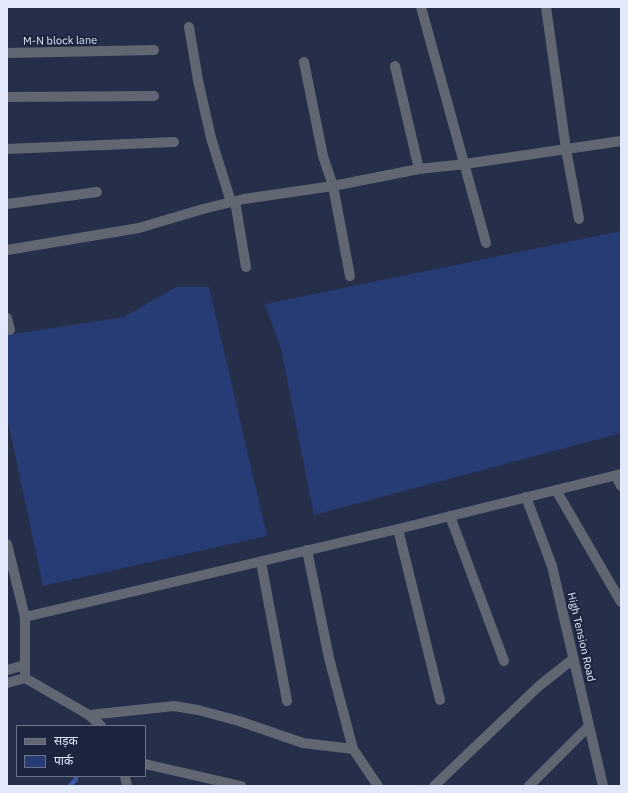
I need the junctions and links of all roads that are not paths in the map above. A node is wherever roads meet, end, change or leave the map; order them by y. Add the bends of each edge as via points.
1 (421, 7) edge
2 (546, 7) edge
3 (189, 27) dead end
4 (154, 50) dead end
5 (7, 54) edge
6 (304, 62) dead end
7 (395, 66) dead end
8 (154, 96) dead end
9 (7, 97) edge
10 (621, 141) edge
11 (174, 142) dead end
12 (7, 149) edge
13 (566, 150) junction
14 (465, 164) junction
15 (419, 169) junction
16 (333, 186) junction
17 (97, 192) dead end
18 (233, 202) junction
19 (7, 204) edge
20 (579, 219) dead end
21 (486, 243) dead end
22 (7, 250) edge
23 (246, 267) dead end
24 (350, 276) dead end
25 (7, 318) edge
26 (10, 330) dead end
27 (618, 475) edge
28 (621, 486) edge
29 (556, 490) junction
30 (526, 497) junction
31 (450, 516) junction
32 (398, 529) junction
33 (7, 544) edge
34 (308, 550) junction
35 (262, 562) junction
36 (621, 602) edge
37 (25, 617) junction
38 (573, 659) junction
39 (504, 661) dead end
40 (25, 665) junction
41 (7, 670) edge
42 (25, 678) junction
43 (7, 683) edge
44 (440, 700) dead end
45 (287, 701) dead end
46 (89, 715) junction
47 (99, 725) edge
48 (589, 726) junction
49 (353, 749) junction
50 (146, 764) edge
51 (241, 786) edge
52 (378, 786) edge
53 (434, 786) edge
54 (529, 786) edge
55 (603, 786) edge

1 - 14 street
2 - 13 street
3 - 18 street via 211,138
4 - 5 street, M-N block lane
6 - 16 street via 323,156
7 - 15 street
8 - 9 street
10 - 13 street
11 - 12 street
13 - 14 street
13 - 20 street
14 - 15 street
14 - 21 street
15 - 16 street
16 - 18 street
16 - 24 street
17 - 19 street
18 - 22 street via 139,228
18 - 23 street
25 - 26 street
27 - 28 street
27 - 29 street
29 - 30 street
29 - 36 street
30 - 31 street
30 - 38 street, High Tension Road via 552,566
31 - 32 street
31 - 39 street
32 - 34 street
32 - 44 street
33 - 37 street
34 - 35 street
34 - 49 street via 329,658
35 - 37 street
35 - 45 street
37 - 40 street
38 - 48 street, High Tension Road
38 - 53 street via 539,686
40 - 41 street
40 - 42 street
42 - 43 street
42 - 46 street
46 - 47 street
46 - 49 street via 174,706 239,721 303,743
48 - 54 street
48 - 55 street, High Tension Road
49 - 52 street
50 - 51 street

